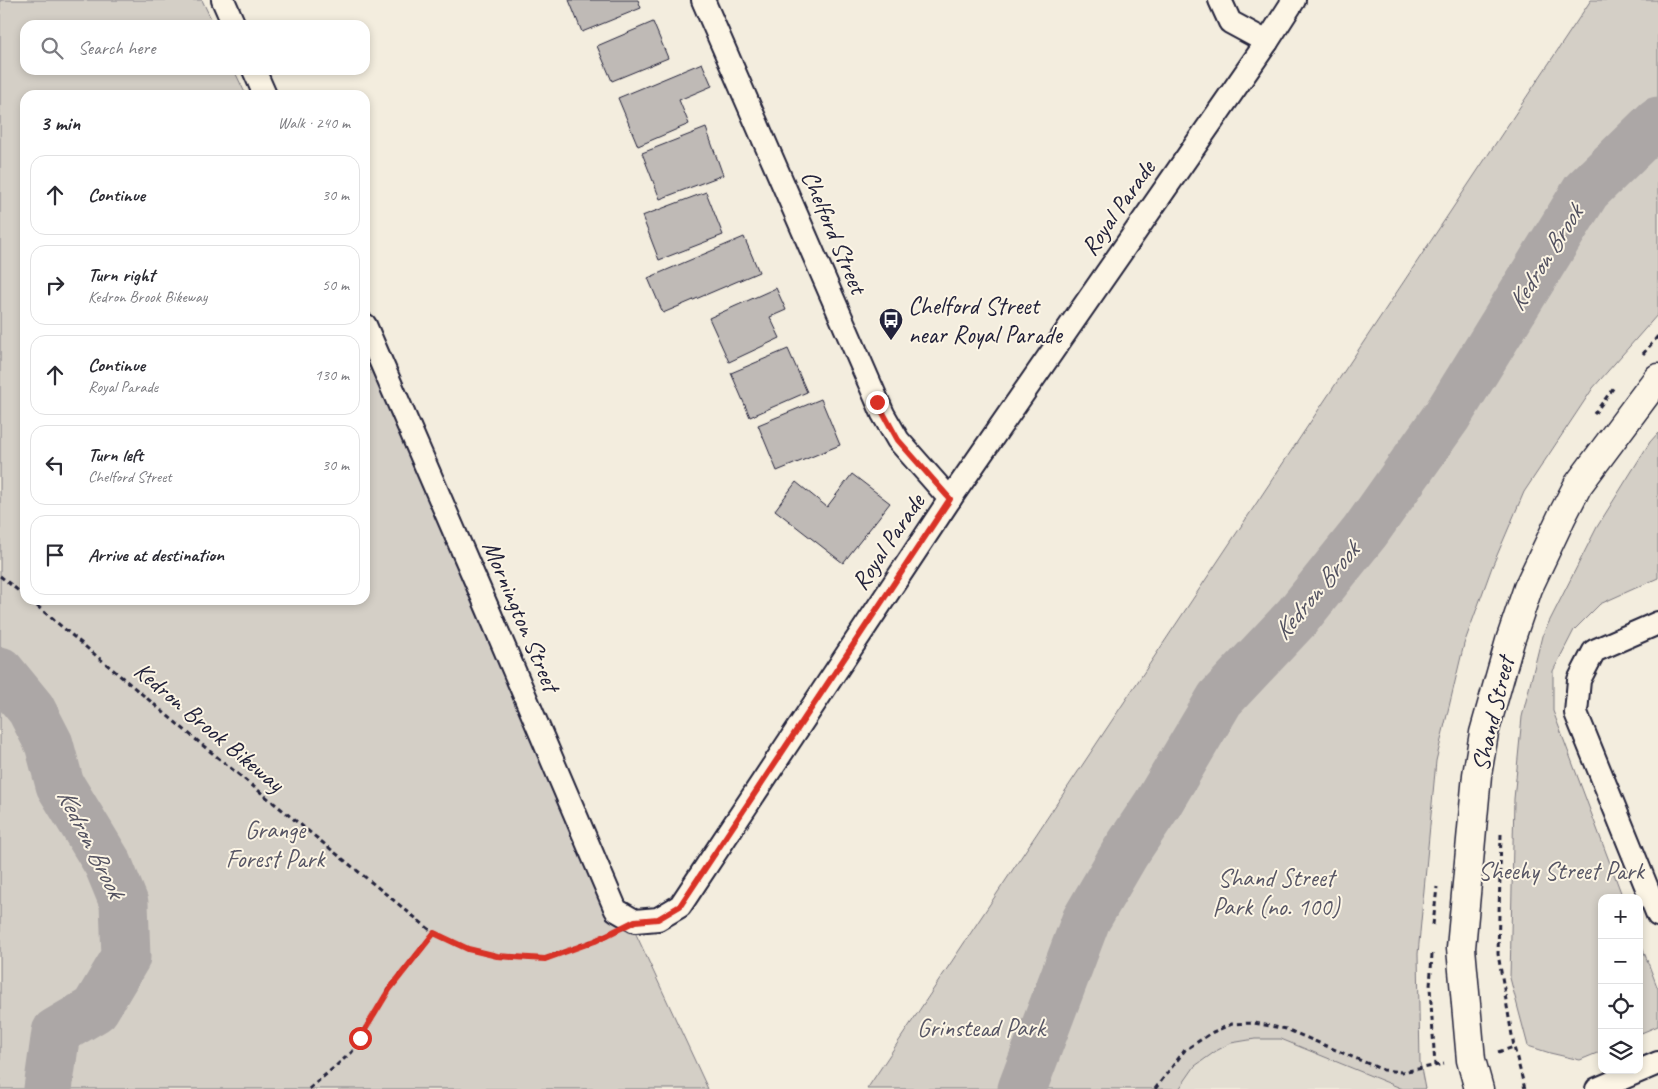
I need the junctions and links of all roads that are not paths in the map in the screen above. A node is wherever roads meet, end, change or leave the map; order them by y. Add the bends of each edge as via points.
1 (224, 0) edge
2 (703, 0) edge
3 (1220, 0) edge
4 (1294, 0) edge
5 (232, 20) edge
6 (1267, 42) junction
7 (256, 75) edge
8 (263, 90) edge
9 (370, 336) edge
10 (1658, 378) edge
11 (950, 499) junction
12 (1658, 623) edge
13 (1658, 915) edge
14 (635, 921) joint
15 (1658, 1063) edge
16 (1479, 1089) edge
17 (1597, 1089) edge

1 - 5 street
2 - 11 street, Chelford Street via 883,414 906,449
3 - 6 street via 1230,22
4 - 6 street, Royal Parade
6 - 11 street, Royal Parade
7 - 8 street
9 - 14 street, Mornington Street via 616,910
10 - 16 main road, Shand Street via 1578,485 1562,516 1528,588 1484,733 1461,948 1471,1060
11 - 14 street, Royal Parade via 680,906 658,919
12 - 13 street via 1594,651 1579,680 1576,713
15 - 17 street

